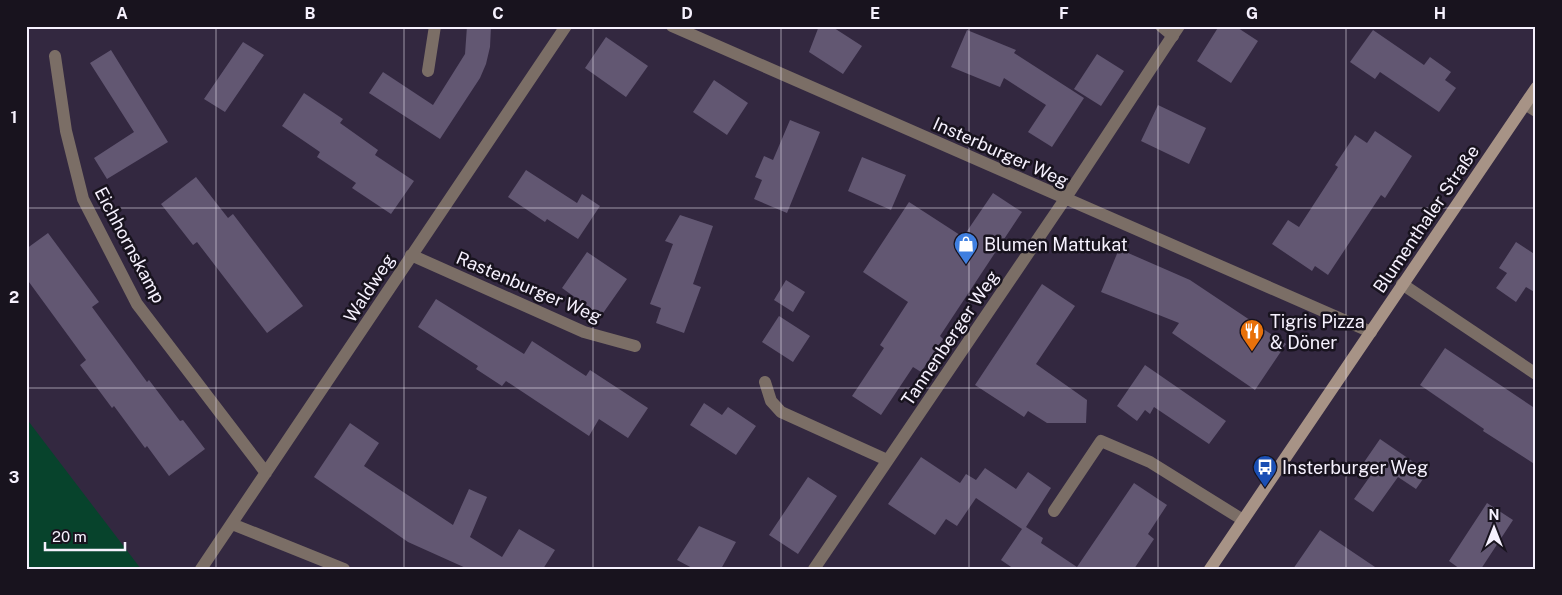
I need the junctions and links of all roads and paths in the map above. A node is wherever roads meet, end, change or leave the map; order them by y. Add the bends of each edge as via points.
1 (435, 26) edge
2 (566, 26) edge
3 (672, 26) edge
4 (1161, 26) edge
5 (1176, 31) edge
6 (55, 56) dead end
7 (428, 71) dead end
8 (1536, 88) edge
9 (1525, 104) junction
10 (1536, 111) edge
11 (1065, 199) junction
12 (411, 255) junction
13 (1402, 284) junction
14 (1371, 332) junction
15 (635, 346) dead end
16 (1536, 374) edge
17 (766, 382) dead end
18 (887, 460) junction
19 (266, 473) junction
20 (1054, 511) dead end
21 (1243, 520) junction
22 (232, 524) junction
23 (201, 569) edge
24 (344, 569) edge
25 (814, 569) edge
26 (1210, 569) edge

1 - 7 street
2 - 12 street, Waldweg
3 - 11 street, Insterburger Weg
4 - 5 street
5 - 11 street, Tannenberger Weg
6 - 19 street, Eichhornskamp via 66,131 83,199 137,304
8 - 9 main road, Blumenthaler Straße
9 - 10 street
9 - 13 main road, Blumenthaler Straße
11 - 14 street, Insterburger Weg
11 - 18 street, Tannenberger Weg
12 - 15 street, Rastenburger Weg via 584,332
12 - 19 street, Waldweg
13 - 14 main road, Blumenthaler Straße
13 - 16 street
14 - 21 main road, Blumenthaler Straße
17 - 18 street via 771,401 781,412
18 - 25 street, Tannenberger Weg
19 - 22 street, Waldweg
20 - 21 street via 1102,441 1150,462
21 - 26 main road, Blumenthaler Straße
22 - 23 street, Waldweg
22 - 24 street

